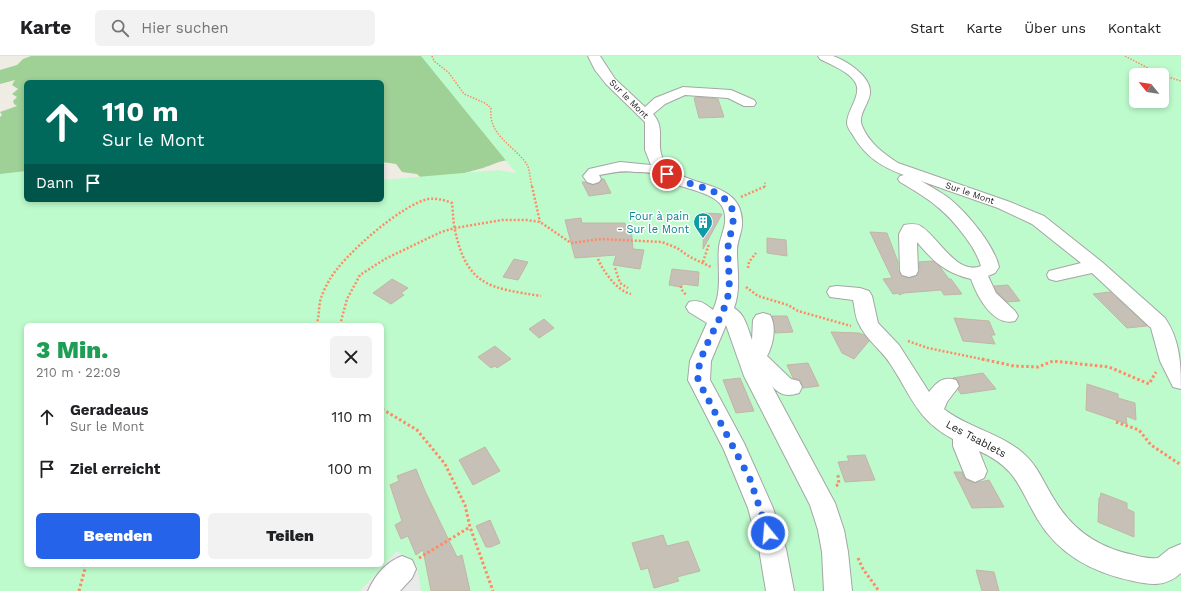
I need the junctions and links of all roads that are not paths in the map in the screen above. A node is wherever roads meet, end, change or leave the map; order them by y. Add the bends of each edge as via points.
1 (594, 56) edge
2 (824, 56) edge
3 (749, 103) dead end
4 (645, 114) junction
5 (653, 154) junction
6 (598, 157) dead end
7 (898, 168) junction
8 (662, 170) junction
9 (593, 179) dead end
10 (1096, 266) junction
11 (909, 271) dead end
12 (978, 273) junction
13 (1056, 276) dead end
14 (837, 292) dead end
15 (728, 302) junction
16 (696, 307) dead end
17 (1008, 316) dead end
18 (763, 320) dead end
19 (751, 359) junction
20 (1181, 381) edge
21 (948, 386) dead end
22 (791, 387) dead end
23 (931, 411) junction
24 (966, 435) junction
25 (975, 472) dead end
26 (1179, 562) edge
27 (780, 591) edge
28 (838, 591) edge

1 - 4 street, Sur le Mont via 611,81
2 - 7 street, Sur le Mont via 851,71 862,82 864,92 855,115 855,130 876,155
3 - 4 street via 731,94 683,91 660,101
4 - 5 street, Sur le Mont via 653,126
5 - 6 street via 625,161
5 - 8 street, Sur le Mont
7 - 10 street, Sur le Mont via 1028,215 1046,225
7 - 12 street via 901,176 947,205 985,252 990,263 989,269
8 - 9 street via 634,165 620,166 594,172 591,176
8 - 15 street, Sur le Mont via 678,180 710,191 727,201 734,219 728,248
10 - 13 street
10 - 20 street, Sur le Mont via 1158,323 1175,372
11 - 12 street via 908,234 912,229 916,230 950,265
12 - 17 street via 983,289 991,301
14 - 23 street, Les Tsablets via 862,296 872,331 891,349
15 - 16 street via 710,317
15 - 19 street via 731,315
15 - 27 street via 703,356 698,380 750,479 772,545
18 - 19 street via 764,336 756,356
19 - 22 street via 761,363 786,387
19 - 28 street via 755,376 822,503 835,552
21 - 23 street
23 - 24 street, Les Tsablets via 944,423
24 - 25 street via 965,446
24 - 26 street, Les Tsablets via 1002,451 1014,460 1027,475 1056,525 1082,550 1114,564 1148,571 1163,570

